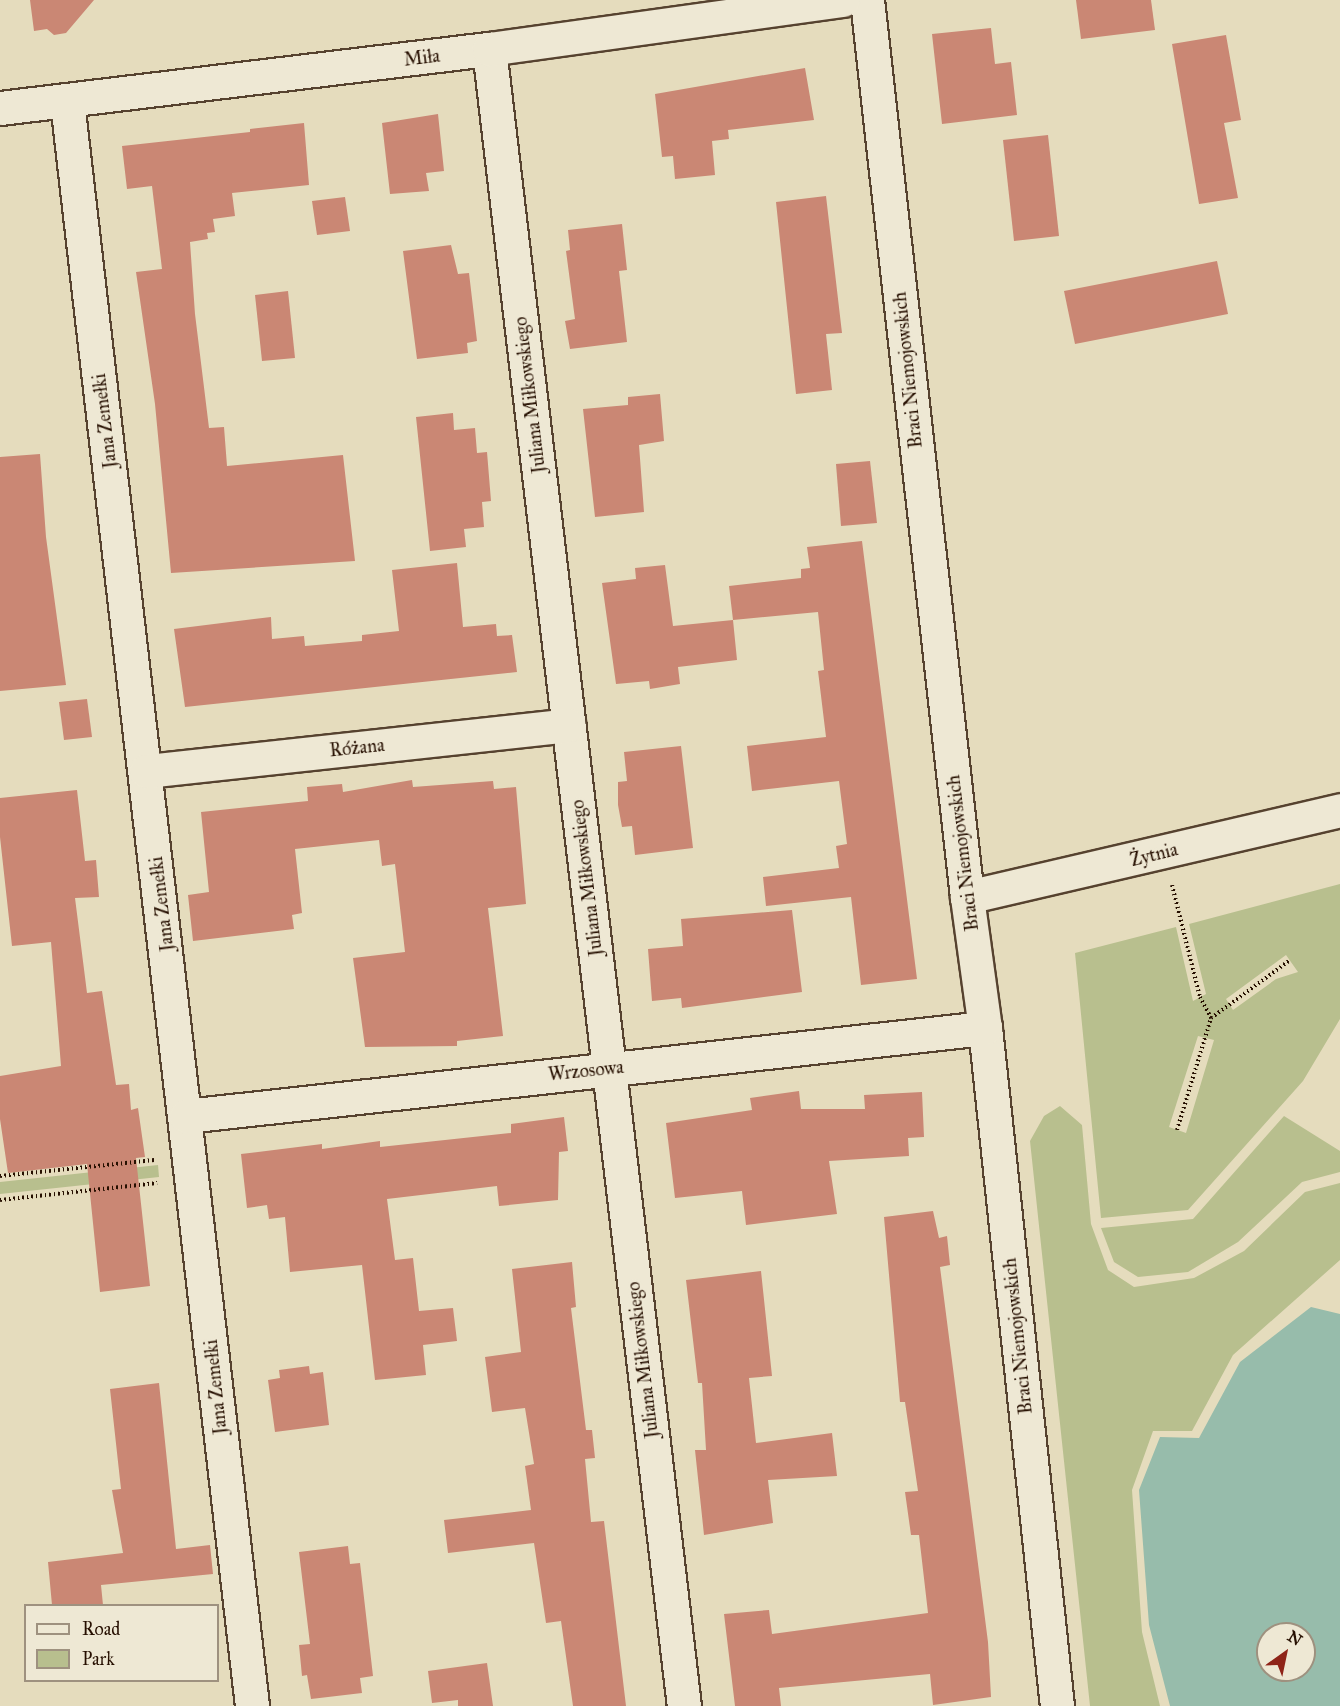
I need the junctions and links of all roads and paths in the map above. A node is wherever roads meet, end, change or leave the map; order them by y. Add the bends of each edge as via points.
1 (843, 0) edge
2 (867, 0) edge
3 (489, 49) junction
4 (67, 102) junction
5 (0, 108) edge
6 (569, 725) junction
7 (146, 771) junction
8 (1340, 810) edge
9 (1164, 853) junction
10 (967, 897) junction
11 (1289, 961) dead end
12 (1211, 1018) junction
13 (985, 1028) junction
14 (609, 1069) junction
15 (186, 1116) junction
16 (1177, 1130) dead end
17 (192, 1167) junction
18 (0, 1176) edge
19 (0, 1200) edge
20 (252, 1706) edge
21 (684, 1706) edge
22 (1057, 1706) edge

1 - 3 street, Miła
2 - 10 street, Braci Niemojowskich
3 - 4 street, Miła
3 - 6 street, Juliana Miłkowskiego
4 - 5 street, Miła
4 - 7 street, Jana Zemełki
6 - 7 street, Różana
6 - 14 street, Juliana Miłkowskiego
7 - 15 street, Jana Zemełki
8 - 9 street, Żytnia
9 - 10 street, Żytnia
9 - 12 path via 1200,997
10 - 13 street, Braci Niemojowskich
11 - 12 path
12 - 16 path
13 - 14 street, Wrzosowa
13 - 22 street, Braci Niemojowskich
14 - 15 street, Wrzosowa
14 - 21 street, Juliana Miłkowskiego
15 - 17 street, Jana Zemełki
17 - 18 path
17 - 19 path
17 - 20 street, Jana Zemełki

